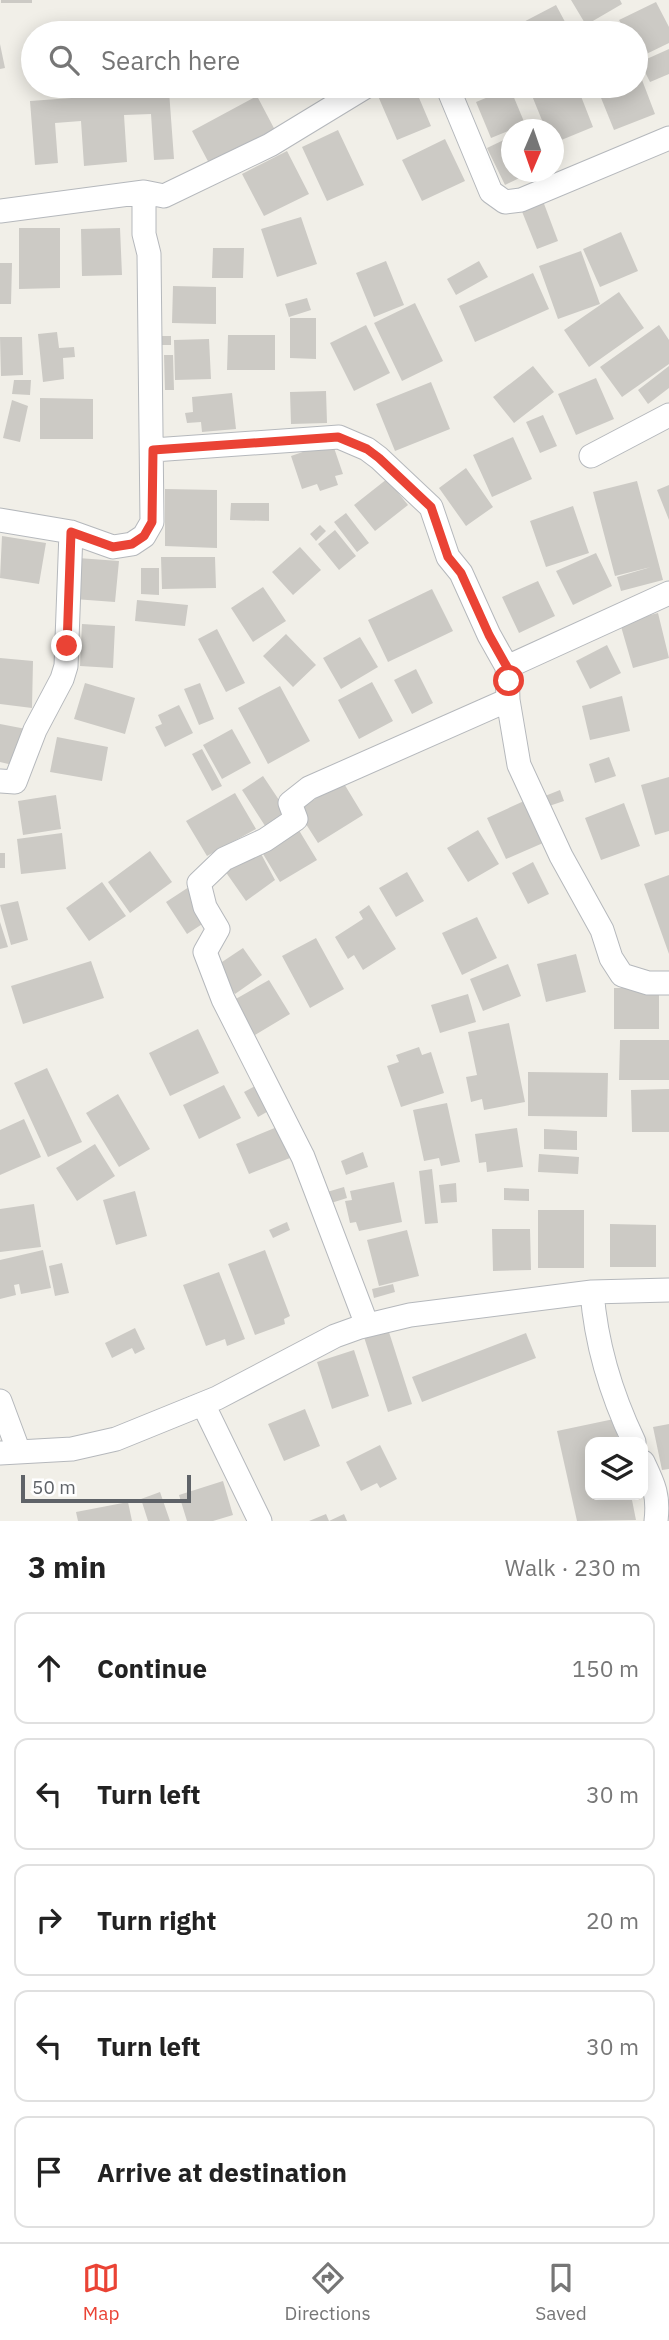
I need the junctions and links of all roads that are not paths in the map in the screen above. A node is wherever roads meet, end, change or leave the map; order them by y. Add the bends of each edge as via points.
1 (347, 98) edge
2 (452, 98) edge
3 (669, 138) edge
4 (144, 192) junction
5 (0, 211) edge
6 (669, 415) edge
7 (153, 450) junction
8 (591, 456) dead end
9 (0, 520) edge
10 (71, 532) junction
11 (669, 593) edge
12 (507, 667) junction
13 (508, 700) junction
14 (0, 781) edge
15 (669, 983) edge
16 (669, 1290) edge
17 (592, 1292) junction
18 (368, 1325) junction
19 (0, 1402) edge
20 (203, 1404) junction
21 (632, 1437) edge
22 (9, 1453) edge
23 (648, 1473) edge
24 (260, 1521) edge
25 (656, 1521) edge

1 - 4 street via 270,145 164,196
2 - 3 street via 491,192 505,202 521,200
4 - 5 street
4 - 7 street
6 - 8 street
7 - 10 street via 152,522 144,536 132,544 113,547
7 - 12 street via 338,437 367,449 431,507 448,557 461,573
9 - 10 street
10 - 14 street via 66,666 15,782
11 - 12 street
12 - 13 street
13 - 15 street via 519,765 602,930 611,958 622,975 648,983
13 - 18 street via 309,788 290,803 296,819 224,859 199,883 205,907 218,929 205,952 223,999 303,1157
16 - 17 street
17 - 18 street via 410,1315
17 - 21 street via 595,1326
18 - 20 street via 335,1336
19 - 22 street
20 - 22 street via 116,1439 72,1449
20 - 24 street
23 - 25 street via 658,1502

